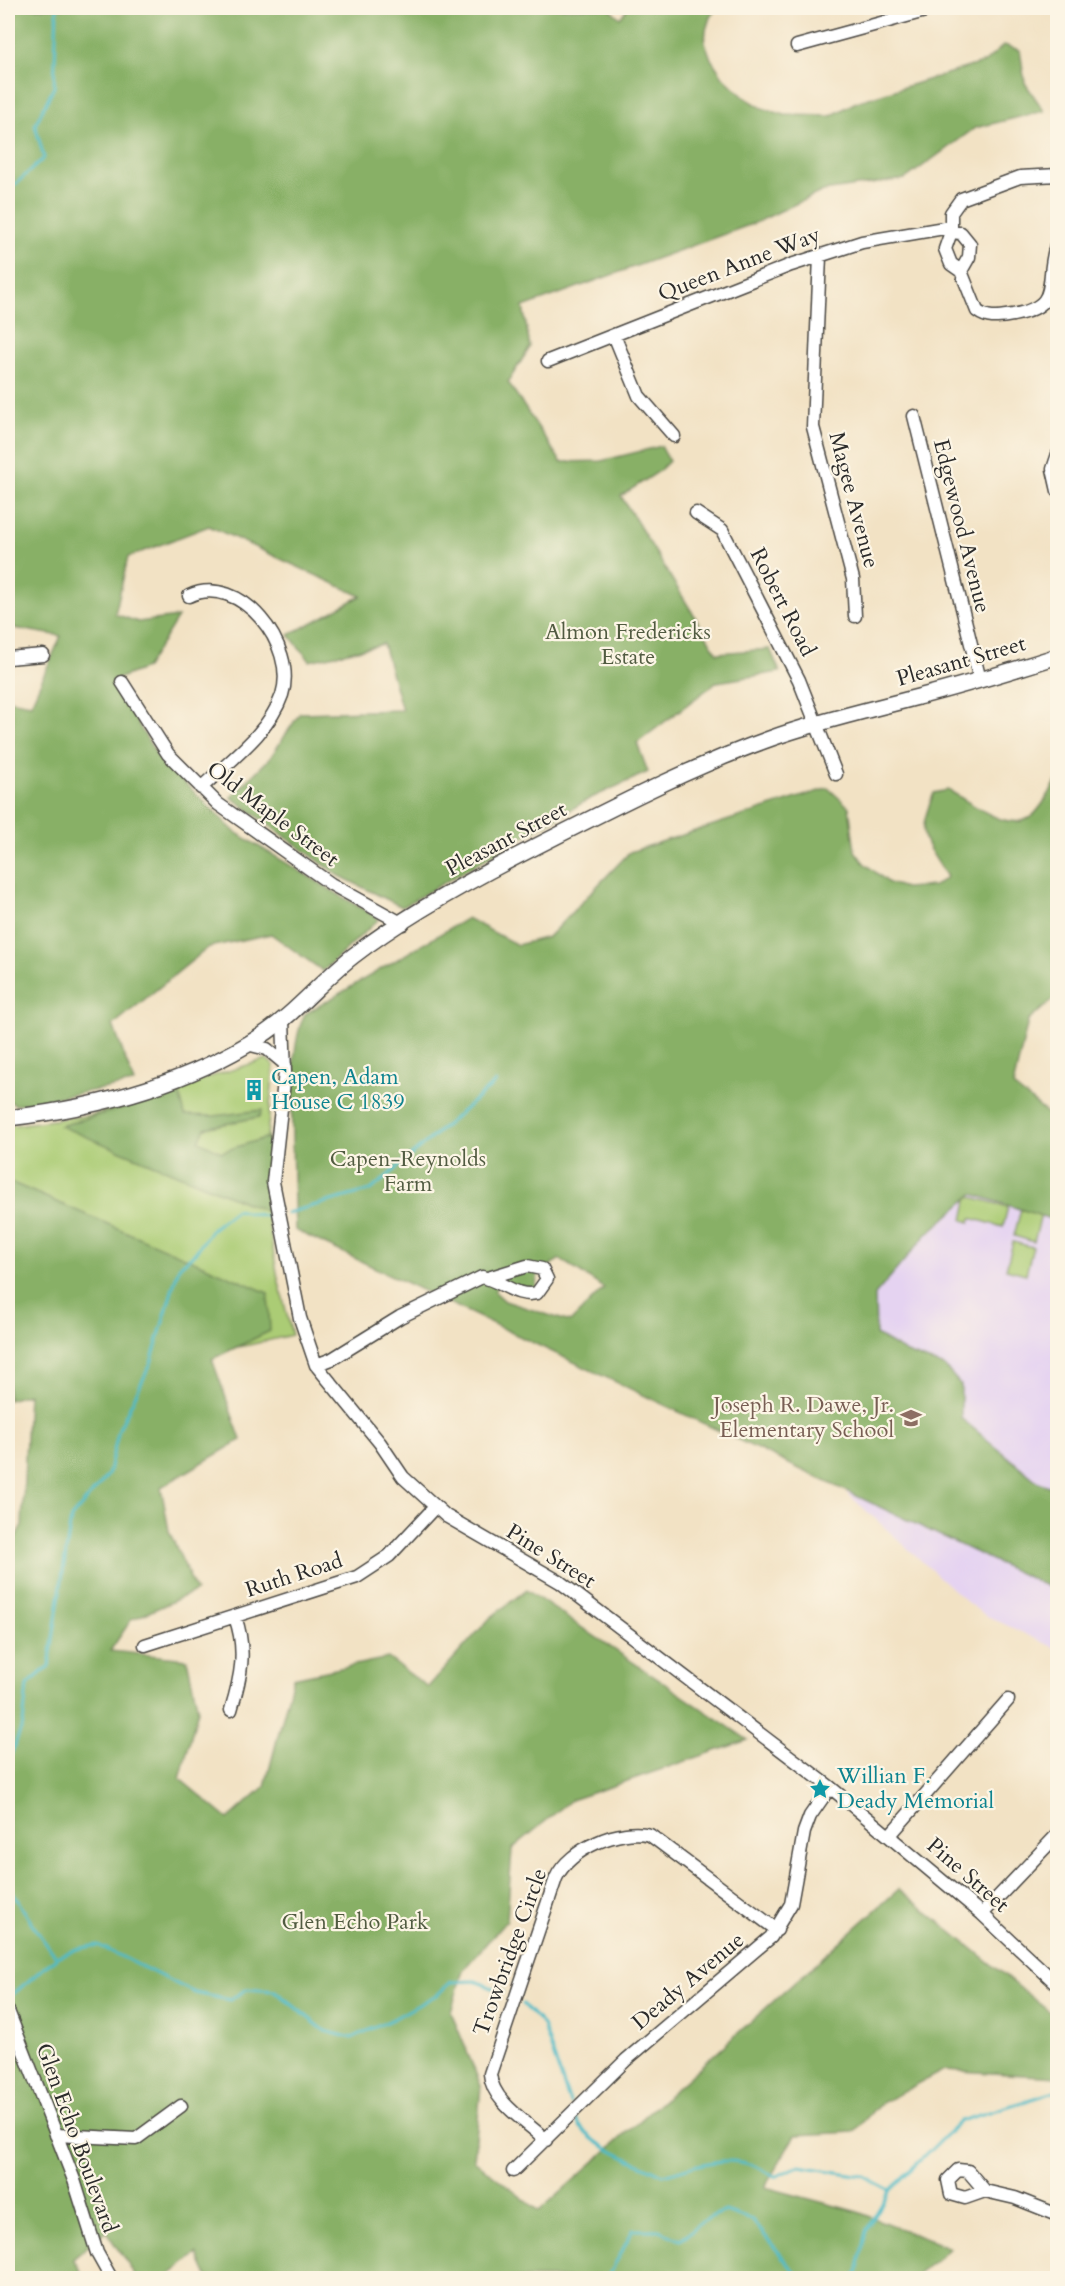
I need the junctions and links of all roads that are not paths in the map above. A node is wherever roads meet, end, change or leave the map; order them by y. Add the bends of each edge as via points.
1 (936, 8) edge
2 (797, 46) dead end
3 (1058, 175) edge
4 (950, 229) junction
5 (1058, 239) edge
6 (820, 256) junction
7 (962, 271) junction
8 (614, 335) junction
9 (548, 361) dead end
10 (914, 416) dead end
11 (674, 436) dead end
12 (1058, 454) edge
13 (1058, 491) edge
14 (696, 513) dead end
15 (189, 596) dead end
16 (855, 616) dead end
17 (43, 655) dead end
18 (1058, 656) edge
19 (8, 658) edge
20 (980, 680) junction
21 (122, 682) dead end
22 (816, 724) junction
23 (836, 774) dead end
24 (201, 788) junction
25 (403, 924) junction
26 (283, 1020) junction
27 (247, 1044) junction
28 (285, 1064) junction
29 (8, 1118) edge
30 (488, 1278) dead end
31 (316, 1365) junction
32 (434, 1508) junction
33 (235, 1617) junction
34 (145, 1645) dead end
35 (1008, 1700) dead end
36 (231, 1710) dead end
37 (830, 1787) junction
38 (1058, 1834) edge
39 (890, 1835) junction
40 (982, 1914) junction
41 (777, 1930) junction
42 (1058, 1985) edge
43 (8, 2011) edge
44 (181, 2106) dead end
45 (56, 2134) junction
46 (546, 2140) junction
47 (513, 2171) dead end
48 (985, 2191) dead end
49 (1058, 2215) edge
50 (111, 2278) edge

1 - 2 street
3 - 4 street via 1020,177 968,195 952,208
4 - 6 street, Queen Anne Way via 862,242
4 - 7 street via 946,256
4 - 7 street via 961,233 970,244
5 - 7 street via 1052,263 1052,296 1047,305 1036,311 986,317 972,302
6 - 8 street, Queen Anne Way
6 - 16 street, Magee Avenue via 813,427 853,579
8 - 9 street, Queen Anne Way
8 - 11 street via 639,396
10 - 20 street, Edgewood Avenue
12 - 13 street via 1053,469
14 - 22 street, Robert Road via 722,530 800,680
15 - 24 street via 215,590 253,611 279,644 286,673 279,702 264,726
17 - 19 street
18 - 20 main road, Pleasant Street
20 - 22 main road, Pleasant Street
21 - 24 street, Old Maple Street via 168,754
22 - 23 street, Robert Road
22 - 25 main road, Pleasant Street via 750,746 532,848
24 - 25 street, Old Maple Street via 235,818 331,884
25 - 26 main road, Pleasant Street via 356,954
26 - 27 main road, Pleasant Street
26 - 28 street, Pine Street
27 - 28 street via 267,1049
27 - 29 main road, Pleasant Street via 163,1083 67,1109
28 - 31 street, Pine Street via 274,1161 275,1200 300,1318
30 - 31 street via 482,1277 442,1295
31 - 32 street, Pine Street via 403,1477
32 - 33 street, Ruth Road via 403,1543 367,1571
32 - 37 street, Pine Street via 560,1582
33 - 34 street, Ruth Road
33 - 36 street via 243,1649
35 - 39 street
37 - 39 street, Pine Street
37 - 41 street, Deady Avenue via 807,1825 794,1893
38 - 40 street
39 - 40 street, Pine Street
40 - 42 street, Pine Street
41 - 46 street, Deady Avenue via 634,2053
41 - 46 street, Trowbridge Circle via 650,1835 620,1834 569,1858 556,1878 490,2074 500,2098
43 - 45 street, Glen Echo Boulevard
44 - 45 street via 136,2139
45 - 50 street, Glen Echo Boulevard via 97,2253
46 - 47 street, Deady Avenue
48 - 49 street

